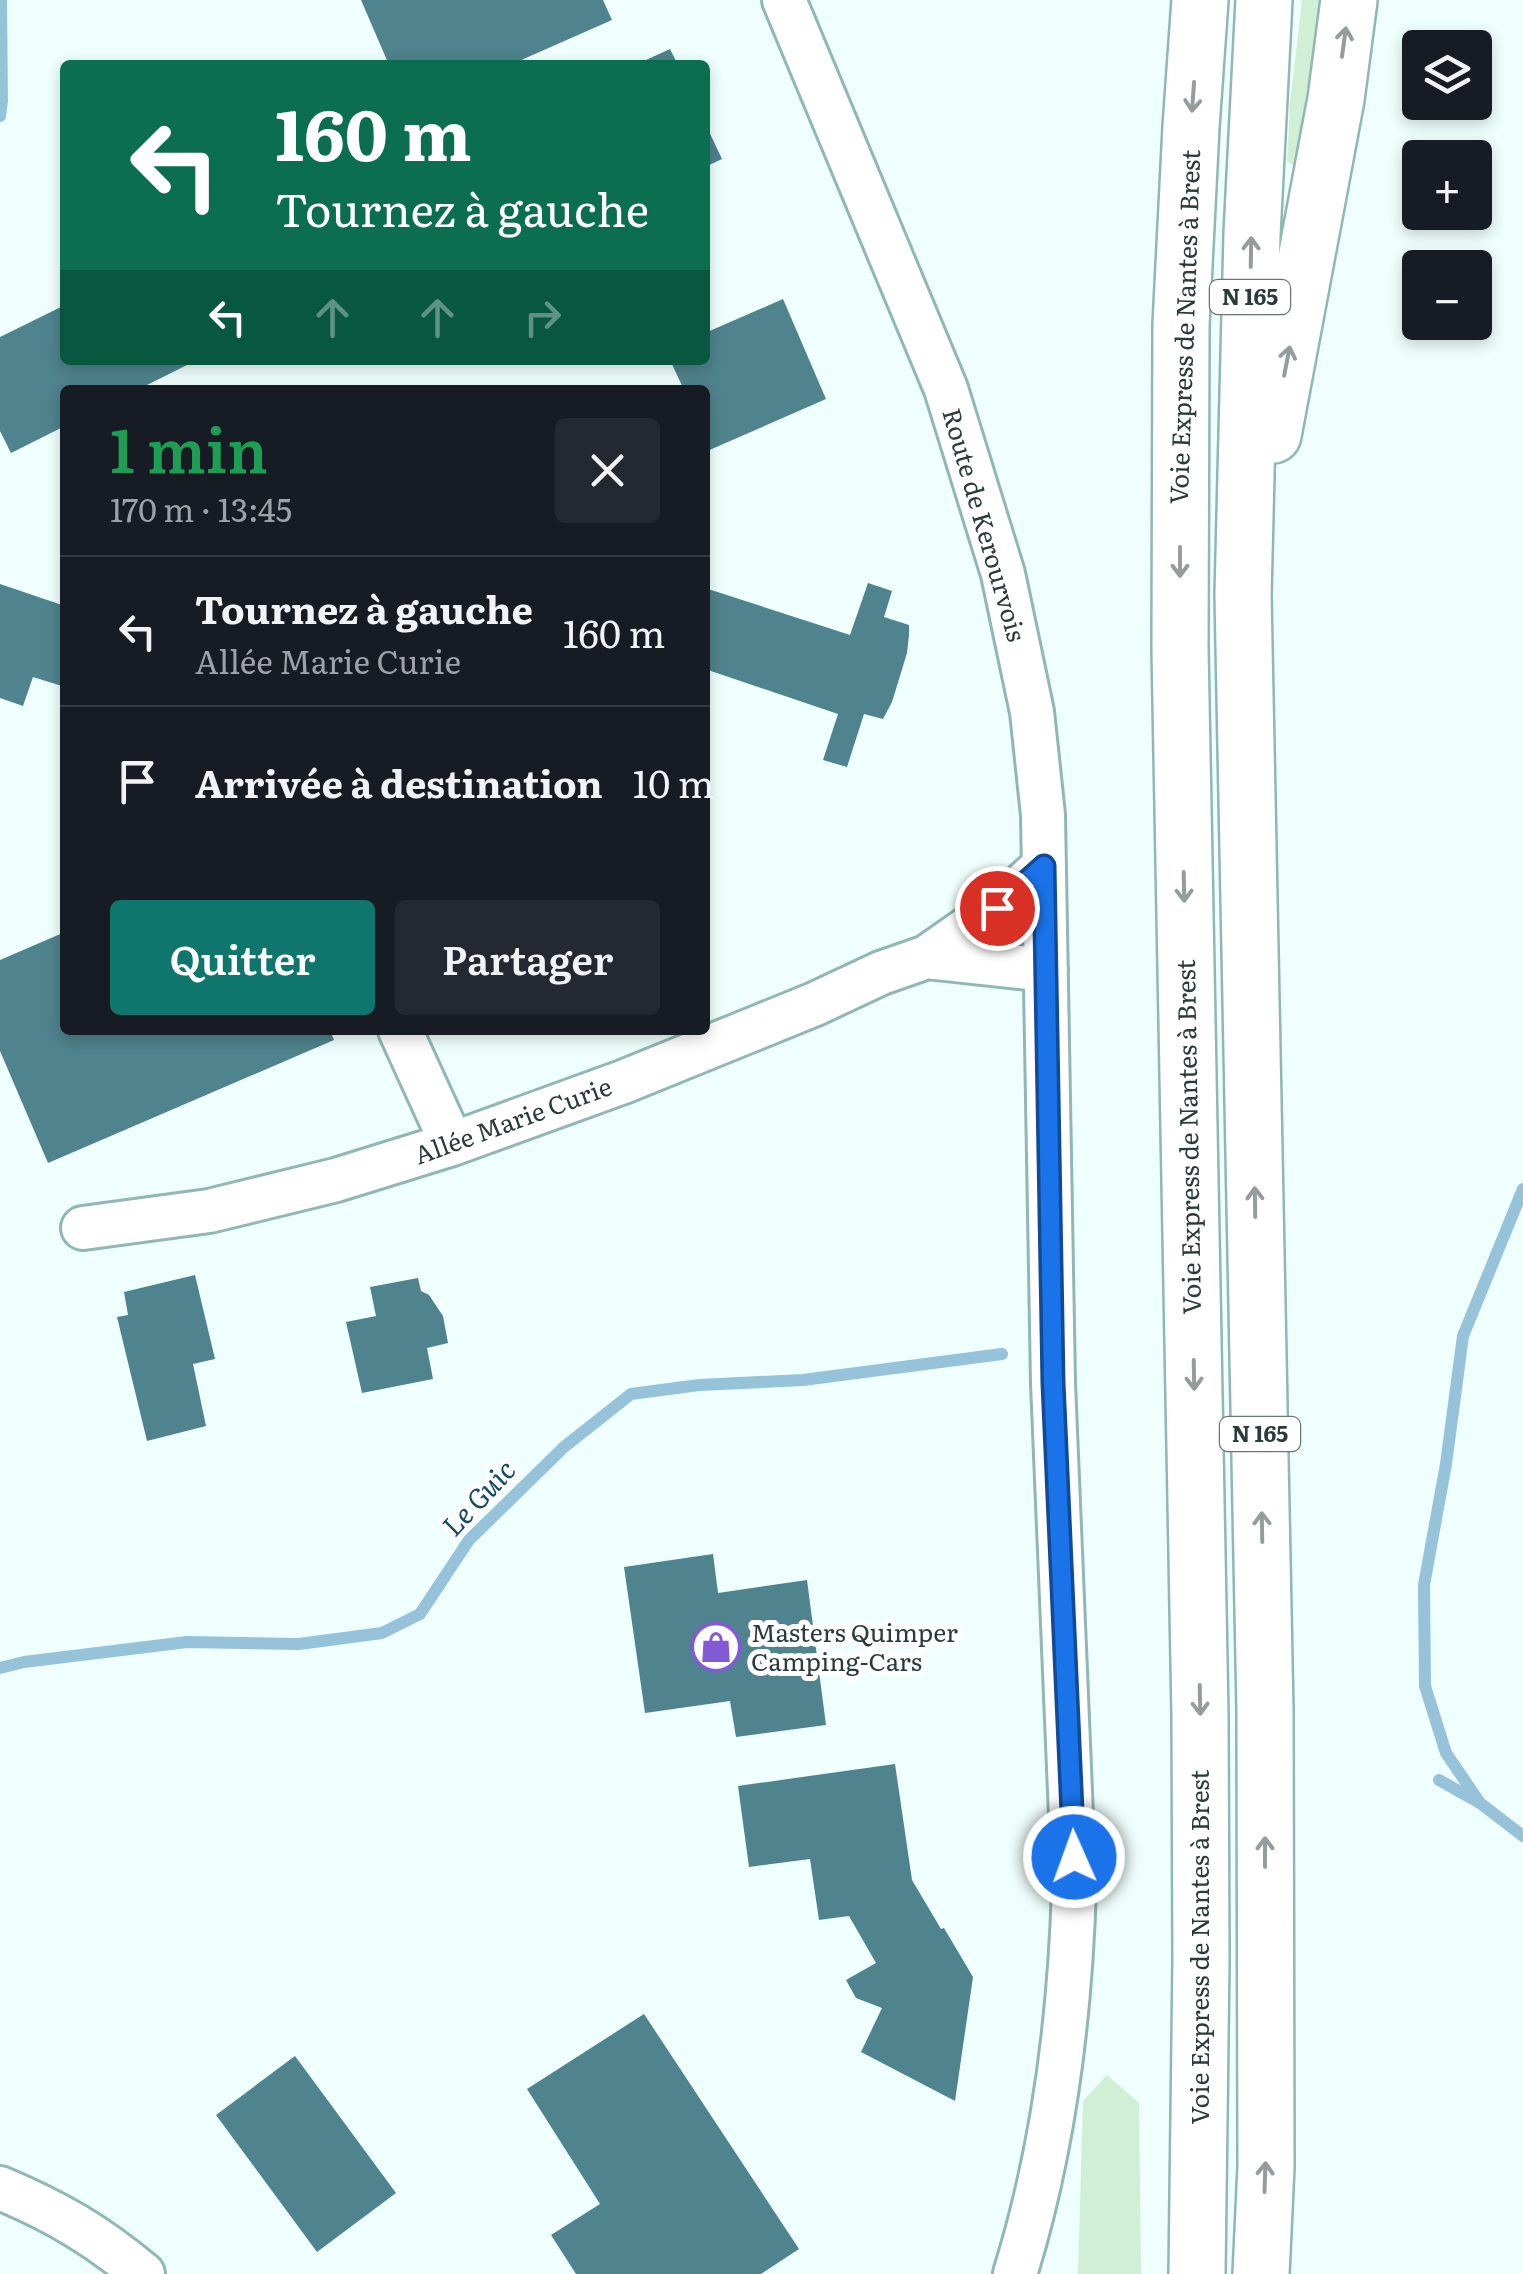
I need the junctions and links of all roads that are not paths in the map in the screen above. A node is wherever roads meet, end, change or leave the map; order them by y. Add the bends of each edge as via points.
1 (784, 0) edge
2 (1200, 0) edge
3 (1264, 0) edge
4 (1349, 0) edge
5 (1243, 595) junction
6 (1044, 866) junction
7 (927, 957) junction
8 (1046, 970) junction
9 (402, 1035) edge
10 (452, 1144) junction
11 (83, 1228) dead end
12 (0, 2188) edge
13 (143, 2274) edge
14 (1015, 2274) edge
15 (1197, 2274) edge
16 (1260, 2274) edge

1 - 6 street, Route de Kerourvois via 946,389 978,487 1032,712
2 -> 15 highway, Voie Express de Nantes à Brest / N 165 via 1182,325 1180,648 1200,1715
5 -> 3 highway, N 165
5 -> 4 highway
16 -> 5 highway, N 165 via 1266,2166 1265,1712
6 - 7 street, Allée Marie Curie
6 - 8 street, Route de Kerourvois
7 - 8 street, Allée Marie Curie
7 - 10 street, Allée Marie Curie
8 - 14 street, Route de Kerourvois via 1053,1383 1074,1888 1065,2043 1031,2225
9 - 10 street
10 - 11 street, Allée Marie Curie via 209,1211
12 - 13 street via 47,2208

